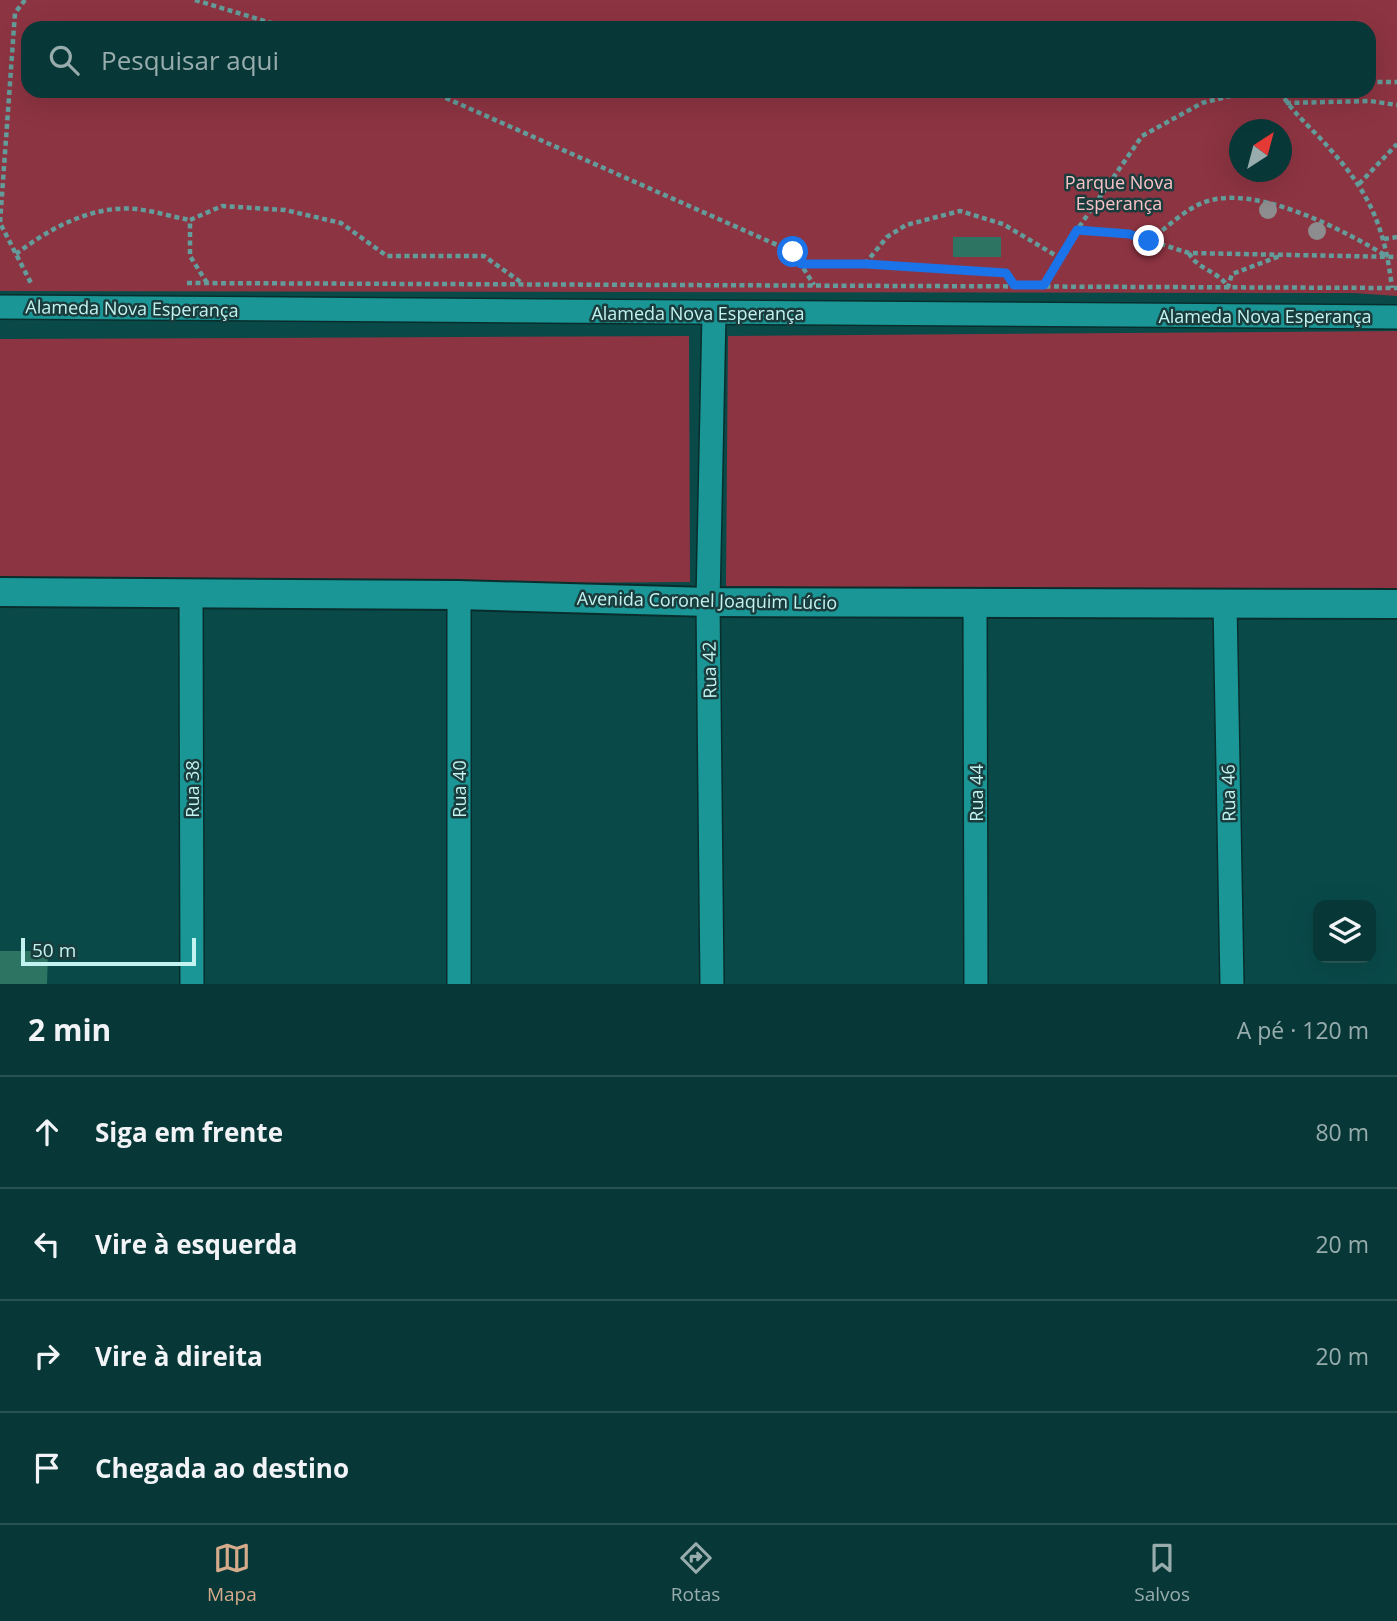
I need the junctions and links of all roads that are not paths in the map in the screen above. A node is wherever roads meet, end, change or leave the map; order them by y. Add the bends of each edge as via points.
1 (0, 307) edge
2 (714, 313) junction
3 (1397, 317) edge
4 (191, 594) junction
5 (6, 595) edge
6 (459, 595) junction
7 (708, 602) junction
8 (975, 603) junction
9 (1225, 603) junction
10 (1397, 604) edge
11 (192, 984) edge
12 (459, 984) edge
13 (712, 984) edge
14 (976, 984) edge
15 (1232, 984) edge

1 - 2 street, Alameda Nova Esperança
2 - 3 street, Alameda Nova Esperança
2 - 7 street, Rua 42
4 - 5 street, Avenida Coronel Joaquim Lúcio
4 - 6 street, Avenida Coronel Joaquim Lúcio
4 - 11 street, Rua 38
6 - 7 street, Avenida Coronel Joaquim Lúcio
6 - 12 street, Rua 40
7 - 8 street, Avenida Coronel Joaquim Lúcio
7 - 13 street, Rua 42
8 - 9 street, Avenida Coronel Joaquim Lúcio
8 - 14 street, Rua 44
9 - 10 street, Avenida Coronel Joaquim Lúcio
9 - 15 street, Rua 46

